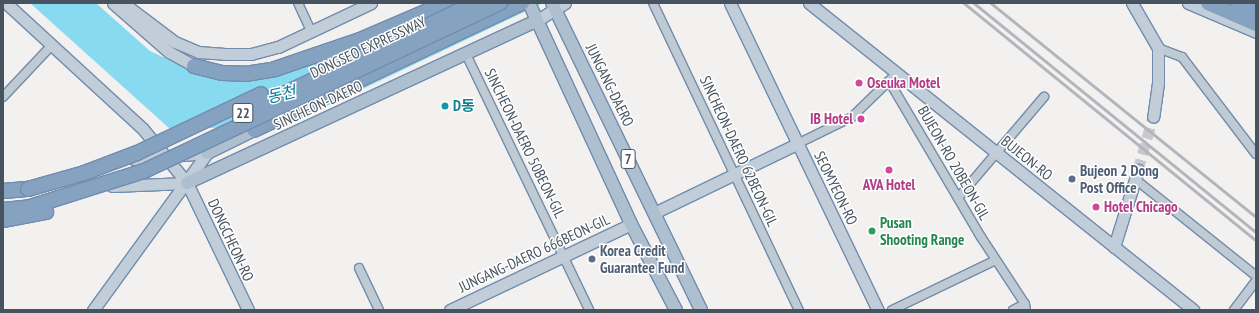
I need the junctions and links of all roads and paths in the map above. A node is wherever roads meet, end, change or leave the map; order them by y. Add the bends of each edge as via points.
1 (6, 3) edge
2 (113, 3) edge
3 (123, 3) edge
4 (298, 3) edge
5 (371, 3) edge
6 (446, 3) edge
7 (475, 3) edge
8 (500, 3) edge
9 (522, 3) edge
10 (529, 3) edge
11 (653, 3) edge
12 (730, 3) edge
13 (810, 3) edge
14 (1132, 3) edge
15 (1188, 3) edge
16 (1208, 3) edge
17 (1238, 3) edge
18 (557, 5) edge
19 (1256, 11) edge
20 (536, 21) junction
21 (1256, 24) edge
22 (311, 31) junction
23 (1256, 32) edge
24 (51, 46) junction
25 (1158, 48) junction
26 (466, 54) junction
27 (348, 63) junction
28 (194, 66) joint
29 (893, 77) junction
30 (3, 97) edge
31 (1044, 97) dead end
32 (1153, 117) tunnel mouth
33 (254, 130) joint
34 (797, 144) junction
35 (208, 153) junction
36 (997, 153) junction
37 (1256, 154) edge
38 (165, 155) junction
39 (144, 171) junction
40 (734, 174) junction
41 (1136, 175) joint
42 (187, 182) junction
43 (3, 191) edge
44 (3, 196) edge
45 (958, 198) junction
46 (3, 201) edge
47 (3, 210) edge
48 (654, 213) junction
49 (3, 214) edge
50 (3, 220) edge
51 (631, 224) junction
52 (1114, 247) junction
53 (563, 256) junction
54 (996, 260) junction
55 (359, 268) dead end
56 (1256, 276) edge
57 (1256, 281) edge
58 (1182, 305) edge
59 (1026, 307) edge
60 (94, 310) edge
61 (248, 310) edge
62 (379, 310) edge
63 (450, 310) edge
64 (589, 310) edge
65 (676, 310) edge
66 (701, 310) edge
67 (799, 310) edge
68 (878, 310) edge
69 (892, 310) edge
70 (1014, 310) edge
71 (1194, 310) edge
72 (1234, 310) edge

1 - 24 main road, DONGCHEON-RO
2 - 28 main road via 169,52
3 - 22 main road via 175,42 198,52 251,54 278,47
4 - 22 street
5 - 22 main road
6 - 28 highway via 360,40 275,69 245,74 222,73
7 - 27 highway, DONGSEO EXPRESSWAY / 22, bridge
8 - 39 highway, DONGSEO EXPRESSWAY / 22, bridge
9 - 33 highway
10 - 20 main road, 7
11 - 40 street, SINCHEON-DAERO 62BEON-GIL
12 - 34 main road, SEOMYEON-RO
13 - 29 main road, BUJEON-RO
14 - 25 main road
15 - 23 main road
16 - 21 highway
17 - 19 highway
18 - 20 main road, SINCHEON-DAERO
18 - 48 main road, JUNGANG-DAERO / 7
20 - 26 main road, SINCHEON-DAERO
20 - 51 main road, 7
24 - 30 street
24 - 38 main road, DONGCHEON-RO via 143,129
25 - 32 main road via 1158,83
25 - 37 street via 1182,57
26 - 42 main road, SINCHEON-DAERO
26 - 53 street, SINCHEON-DAERO 50BEON-GIL
27 - 43 highway, bridge via 303,74 137,153 84,173 28,189
27 - 46 highway, DONGSEO EXPRESSWAY / 22, bridge via 140,163 30,199
29 - 34 street, SEOMYEON-RO via 852,117
29 - 36 main road, BUJEON-RO
29 - 45 street, BUJEON-RO 20BEON-GIL
31 - 36 street
33 - 35 main road
34 - 40 main road
34 - 68 main road, SEOMYEON-RO
35 - 38 main road
35 - 42 main road
36 - 45 street
36 - 52 main road, BUJEON-RO
38 - 42 main road, DONGCHEON-RO
38 - 44 main road via 140,156 29,194
39 - 47 highway, DONGSEO EXPRESSWAY / 22, bridge via 30,207
39 - 50 highway, bridge via 114,191 32,217
40 - 48 main road
40 - 67 street, SINCHEON-DAERO 62BEON-GIL
41 - 52 main road
41 - 56 street
42 - 49 main road, SINCHEON-DAERO via 118,184 33,211
42 - 60 main road
42 - 61 main road, DONGCHEON-RO
45 - 54 street, BUJEON-RO 20BEON-GIL
48 - 66 main road, JUNGANG-DAERO / 7
51 - 53 main road, JUNGANG-DAERO 666BEON-GIL
51 - 65 main road, 7
52 - 58 main road, BUJEON-RO
53 - 63 main road, JUNGANG-DAERO 666BEON-GIL
53 - 64 street, SINCHEON-DAERO 50BEON-GIL
54 - 59 street, BUJEON-RO 20BEON-GIL
54 - 69 street
55 - 62 street
57 - 72 street
58 - 71 main road, BUJEON-RO
59 - 70 street, BUJEON-RO 20BEON-GIL

